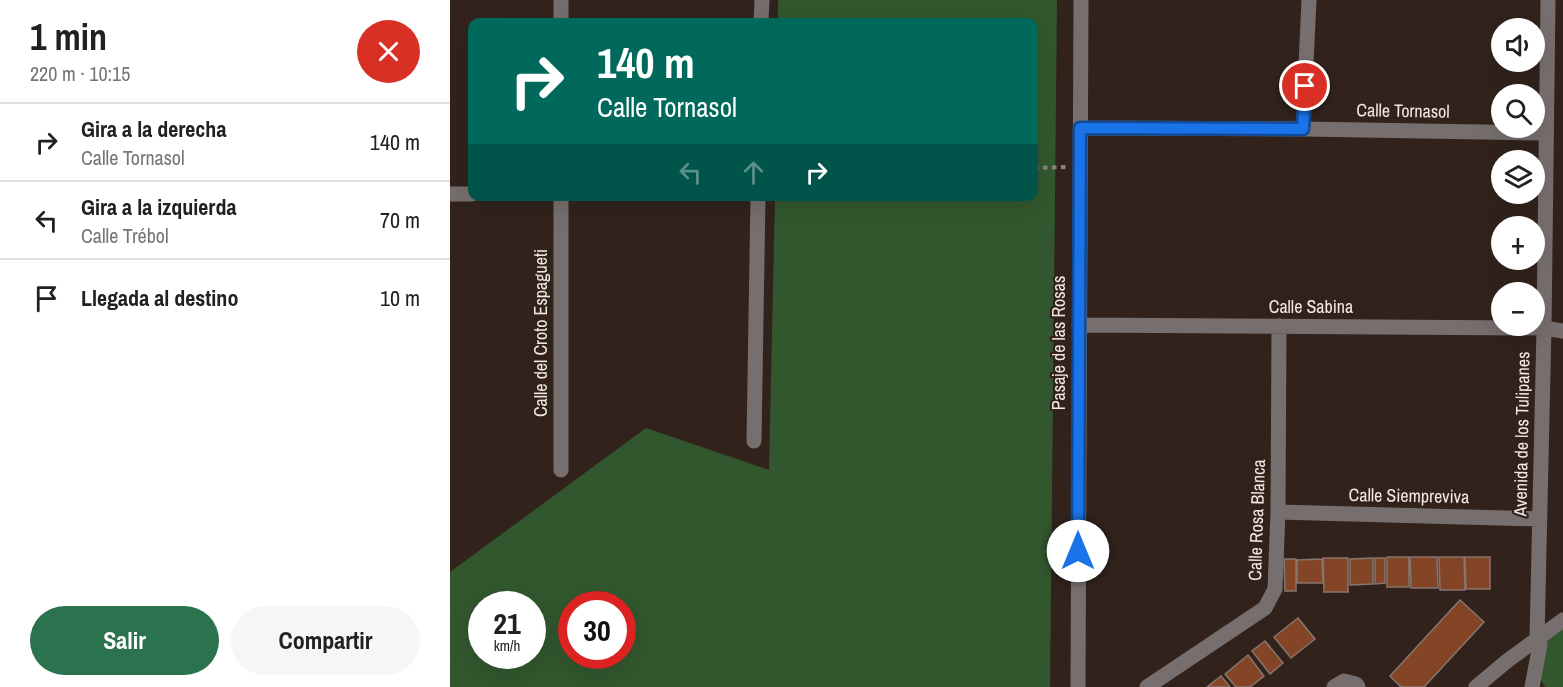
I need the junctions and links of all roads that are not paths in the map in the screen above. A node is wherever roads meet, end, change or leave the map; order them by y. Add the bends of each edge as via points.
1 (561, 0) edge
2 (762, 0) edge
3 (1081, 0) edge
4 (1309, 0) edge
5 (1548, 0) edge
6 (561, 18) edge
7 (761, 18) edge
8 (1563, 83) edge
9 (1547, 85) junction
10 (1080, 128) junction
11 (1303, 129) junction
12 (1546, 133) junction
13 (450, 194) edge
14 (468, 194) edge
15 (561, 201) edge
16 (758, 201) edge
17 (1544, 282) edge
18 (1079, 326) junction
19 (1279, 326) junction
20 (1491, 328) edge
21 (1545, 328) edge
22 (1563, 331) edge
23 (1544, 336) edge
24 (754, 441) dead end
25 (561, 470) dead end
26 (1278, 512) junction
27 (1540, 519) junction
28 (1563, 620) edge
29 (1536, 639) junction
30 (1078, 687) edge
31 (1147, 687) edge
32 (1334, 687) edge
33 (1358, 687) edge
34 (1476, 687) edge
35 (1532, 687) edge

1 - 6 street
2 - 7 street
3 - 10 street, Pasaje de las Rosas
4 - 11 street
5 - 9 street, Avenida de los Tulipanes
8 - 9 street
9 - 12 street, Avenida de los Tulipanes
10 - 11 street, Calle Tornasol
10 - 18 street, Pasaje de las Rosas
11 - 12 street, Calle Tornasol
12 - 17 street, Avenida de los Tulipanes
13 - 14 street
15 - 25 street, Calle del Croto Espagueti
16 - 24 street
18 - 19 street, Calle Sabina
18 - 30 street, Pasaje de las Rosas
19 - 20 street, Calle Sabina
19 - 26 street, Calle Rosa Blanca
21 - 22 street, Calle Sabina
23 - 27 street, Avenida de los Tulipanes
26 - 27 street, Calle Siempreviva
26 - 31 street, Calle Rosa Blanca via 1275,589 1265,608
27 - 29 street, Avenida de los Tulipanes
28 - 29 street
29 - 34 street
29 - 35 street, Avenida de los Tulipanes via 1540,645
32 - 33 street via 1344,681

